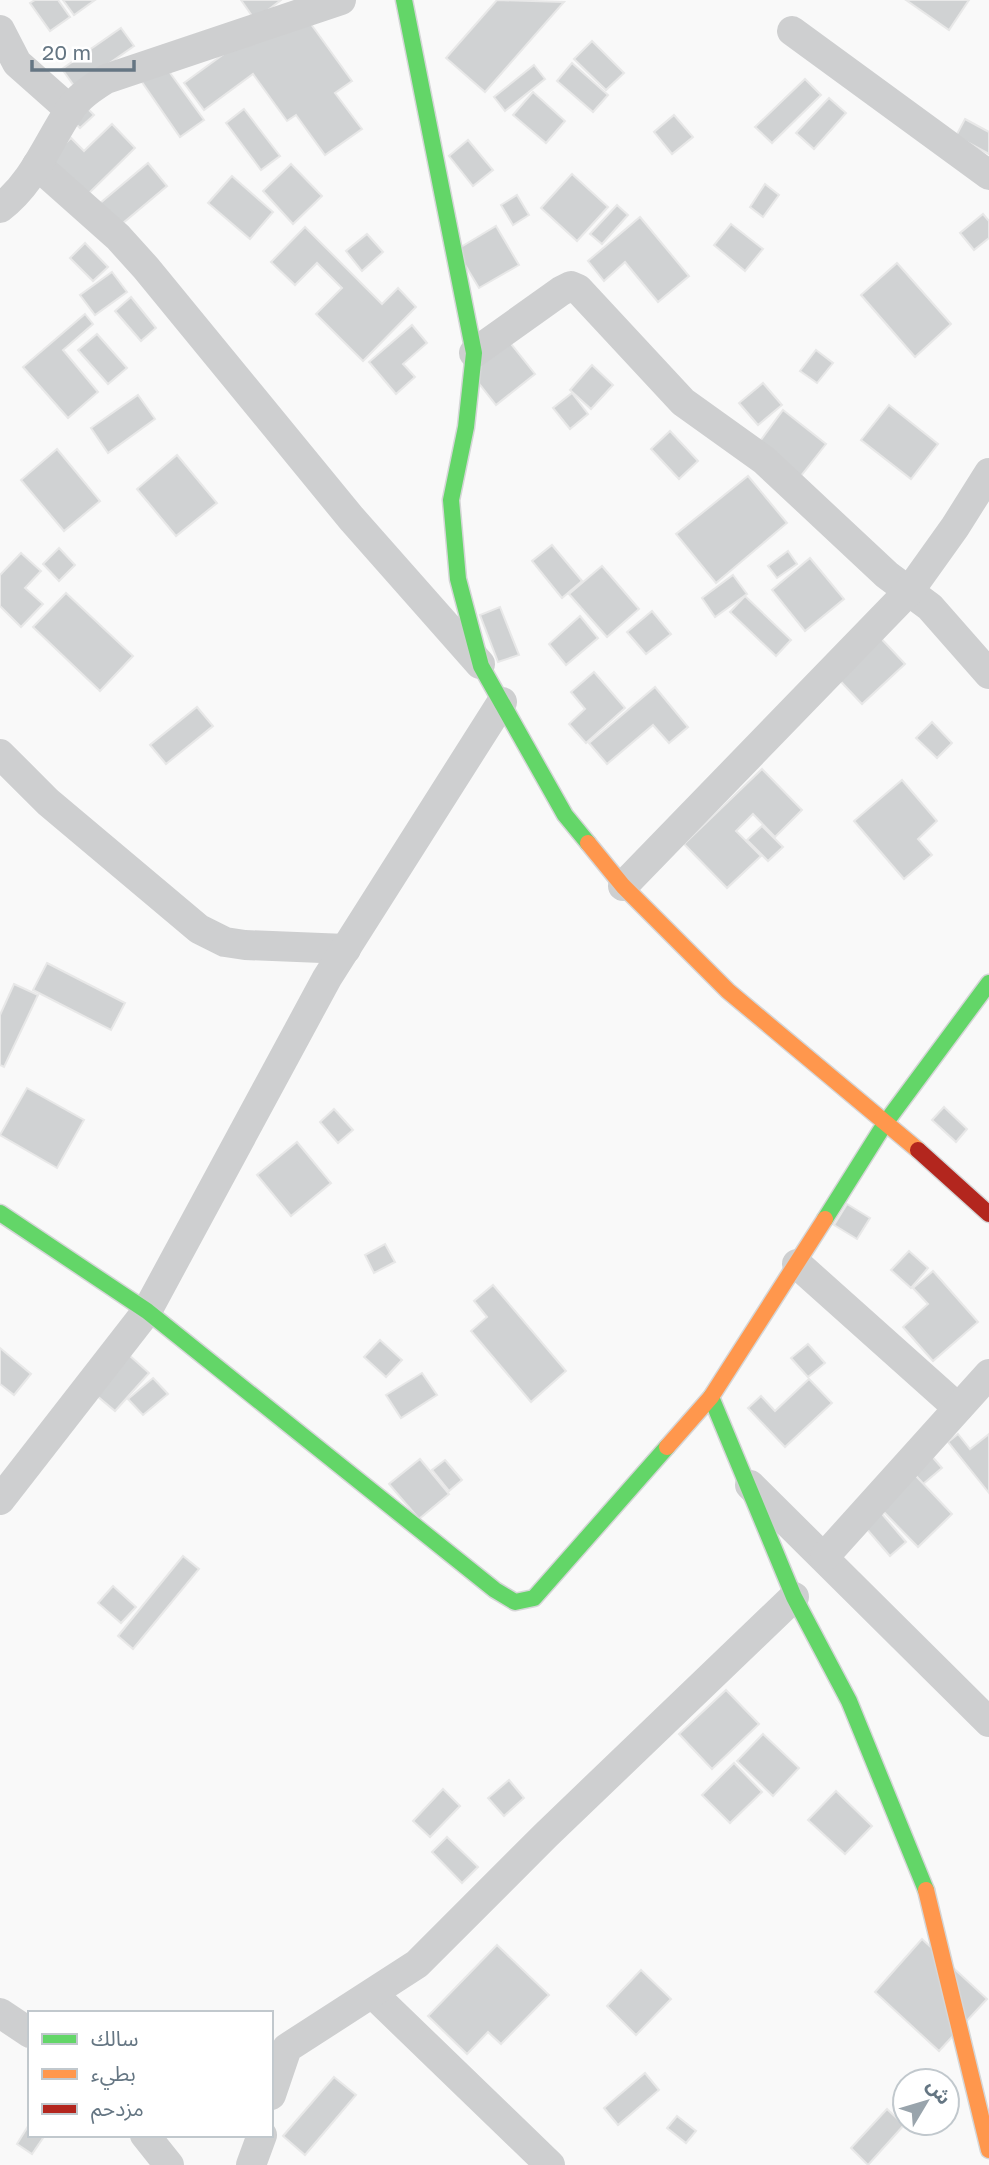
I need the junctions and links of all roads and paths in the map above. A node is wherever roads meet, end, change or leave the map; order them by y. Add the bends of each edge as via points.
1 (341, 0) edge
2 (404, 0) edge
3 (0, 30) edge
4 (792, 31) dead end
5 (70, 110) junction
6 (37, 166) junction
7 (989, 175) edge
8 (0, 208) edge
9 (474, 353) junction
10 (989, 473) edge
11 (910, 590) junction
12 (481, 666) junction
13 (989, 674) edge
14 (502, 702) junction
15 (0, 754) edge
16 (624, 886) junction
17 (346, 949) junction
18 (989, 983) edge
19 (886, 1122) junction
20 (0, 1213) edge
21 (989, 1214) edge
22 (797, 1264) junction
23 (147, 1311) junction
24 (989, 1374) edge
25 (711, 1397) junction
26 (958, 1408) junction
27 (743, 1477) junction
28 (0, 1500) edge
29 (825, 1556) junction
30 (794, 1597) junction
31 (989, 1721) edge
32 (373, 1994) junction
33 (0, 2013) edge
34 (28, 2032) edge
35 (273, 2089) edge
36 (147, 2137) edge
37 (261, 2137) edge
38 (989, 2150) edge
39 (169, 2165) edge
40 (251, 2165) edge
41 (550, 2165) edge

1 - 5 street via 106,79
2 - 9 street
3 - 5 street via 18,63
4 - 7 street
5 - 6 street
6 - 8 street
6 - 12 street via 118,237 146,268 342,508
9 - 11 street via 561,291 570,286 578,289 683,402 764,460 837,531
9 - 12 street via 466,427 451,500 457,579
10 - 11 street
11 - 13 street
11 - 16 street
12 - 14 street
14 - 16 street via 565,815
14 - 17 street
15 - 17 street via 48,802 199,929 225,942 245,945
16 - 19 street via 728,991
17 - 23 street
18 - 19 street
19 - 21 street
19 - 22 street
20 - 23 street
22 - 25 street
22 - 26 street
23 - 25 street via 515,1602 534,1598
23 - 28 street
24 - 26 street
25 - 27 street
26 - 29 street
27 - 29 street
27 - 30 street
29 - 31 street
30 - 32 street via 417,1964
30 - 38 street via 849,1701 928,1895
32 - 35 street via 287,2048
32 - 41 street
33 - 34 street
36 - 39 street
37 - 40 street

